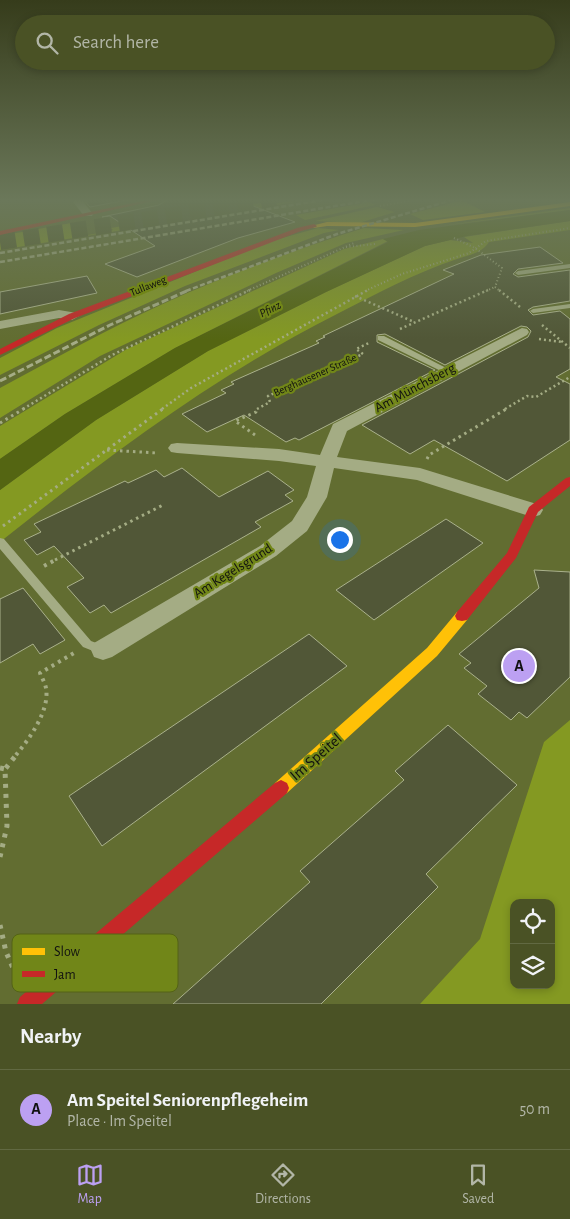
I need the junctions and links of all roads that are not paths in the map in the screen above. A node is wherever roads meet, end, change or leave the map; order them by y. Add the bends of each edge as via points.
1 (255, 246) edge
2 (570, 266) edge
3 (518, 273) dead end
4 (570, 306) edge
5 (534, 311) dead end
6 (72, 316) junction
7 (0, 324) edge
8 (522, 332) road end
9 (381, 338) road end
10 (0, 352) edge
11 (448, 370) junction
12 (177, 448) road end
13 (326, 462) junction
14 (570, 480) edge
15 (533, 510) junction
16 (0, 542) edge
17 (95, 647) joint
18 (109, 934) edge
19 (41, 992) edge
20 (27, 1004) edge

1 - 6 street, Tullaweg
2 - 3 lane
4 - 5 lane
6 - 7 street via 59,314
6 - 10 street, Tullaweg
8 - 11 street, Am Münchsberg
9 - 11 lane
11 - 13 street, Am Münchsberg via 339,428
12 - 13 street via 279,455
13 - 15 street via 420,474
13 - 17 street, Am Kegelsgrund via 317,498 300,526 268,551
14 - 15 street, Im Speitel
15 - 18 street, Im Speitel via 512,556 432,652 321,754
16 - 17 lane
19 - 20 street, Im Speitel

